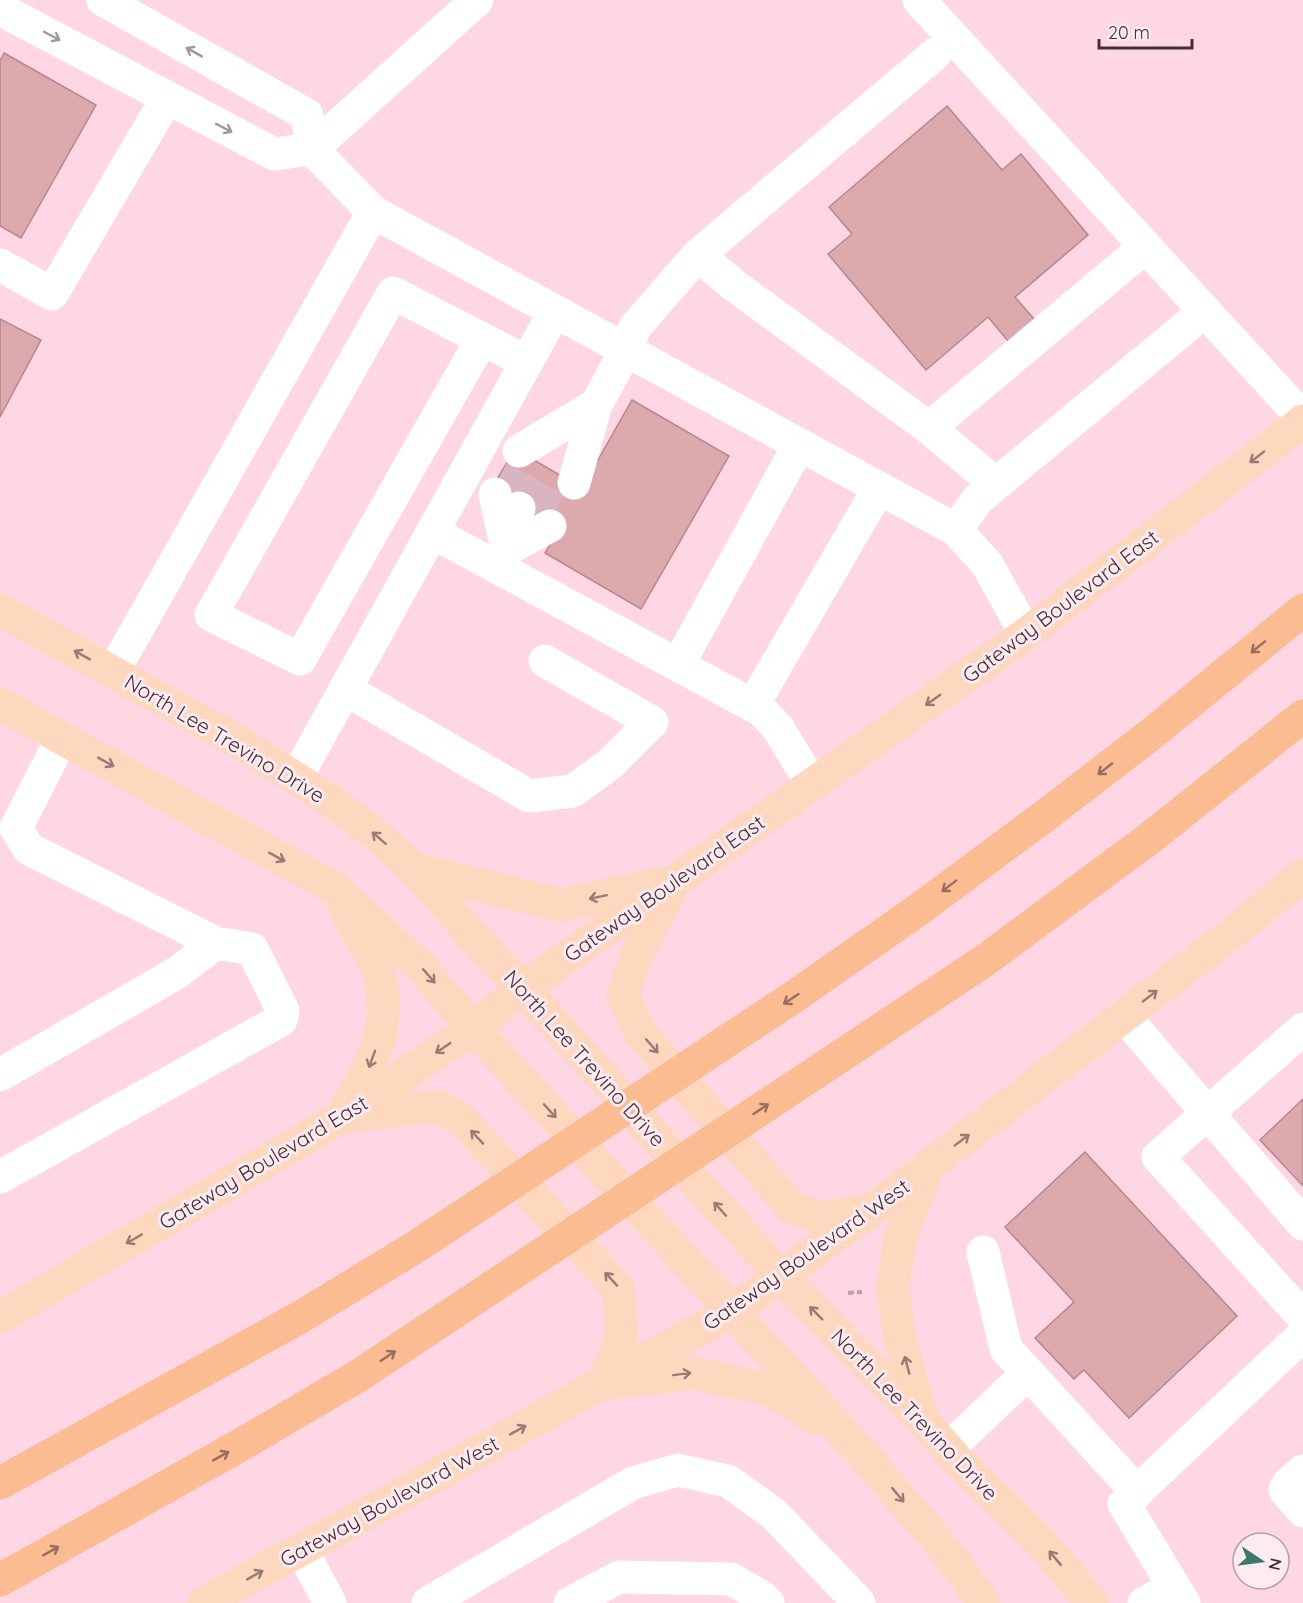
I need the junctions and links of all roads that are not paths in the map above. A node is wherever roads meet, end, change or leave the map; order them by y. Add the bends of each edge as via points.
1 (103, 0) edge
2 (477, 0) edge
3 (919, 0) edge
4 (0, 9) edge
5 (935, 54) dead end
6 (167, 98) junction
7 (312, 149) junction
8 (373, 212) junction
9 (1145, 247) junction
10 (698, 255) junction
11 (0, 265) edge
12 (555, 311) junction
13 (1205, 311) junction
14 (482, 339) junction
15 (626, 350) junction
16 (527, 362) junction
17 (596, 405) junction
18 (1303, 420) edge
19 (929, 428) junction
20 (799, 445) junction
21 (996, 484) junction
22 (879, 488) junction
23 (956, 530) junction
24 (432, 532) junction
25 (502, 559) junction
26 (0, 610) edge
27 (1303, 610) edge
28 (1026, 634) junction
29 (546, 661) dead end
30 (678, 665) junction
31 (113, 672) junction
32 (345, 689) junction
33 (0, 704) edge
34 (753, 705) junction
35 (1303, 716) edge
36 (62, 738) junction
37 (296, 778) junction
38 (813, 784) junction
39 (8, 824) edge
40 (414, 869) junction
41 (1303, 875) edge
42 (676, 880) junction
43 (334, 888) junction
44 (216, 943) junction
45 (523, 987) junction
46 (1124, 1016) junction
47 (473, 1028) junction
48 (1303, 1029) edge
49 (0, 1075) edge
50 (1208, 1113) junction
51 (342, 1117) junction
52 (928, 1166) junction
53 (0, 1177) edge
54 (873, 1209) junction
55 (1303, 1224) edge
56 (983, 1252) dead end
57 (770, 1264) junction
58 (731, 1312) junction
59 (0, 1317) edge
60 (1303, 1317) edge
61 (1303, 1335) edge
62 (1028, 1373) junction
63 (603, 1384) junction
64 (922, 1421) junction
65 (948, 1449) junction
66 (868, 1460) junction
67 (1303, 1471) edge
68 (0, 1483) edge
69 (1137, 1492) junction
70 (1303, 1511) edge
71 (301, 1550) junction
72 (0, 1580) edge
73 (1179, 1595) edge
74 (204, 1603) edge
75 (330, 1603) edge
76 (428, 1603) edge
77 (570, 1603) edge
78 (768, 1603) edge
79 (859, 1603) edge
80 (984, 1603) edge
81 (1092, 1603) edge
82 (1144, 1603) edge

7 -> 1 lane via 308,115
2 - 7 lane
3 - 9 lane
4 -> 6 lane
5 - 10 lane
6 -> 7 lane via 274,154
6 - 11 lane via 52,294
7 - 8 lane
8 - 12 lane
8 - 31 lane
9 - 13 lane
9 - 19 lane
10 - 15 lane via 635,327
10 - 19 lane
12 - 15 lane
12 - 16 lane
13 - 18 lane
13 - 21 lane
14 - 14 lane via 393,293 211,615 300,659
14 - 16 lane
15 - 17 lane
15 - 20 lane
16 - 24 lane
17 - 17 lane via 544,466
18 -> 28 main road, Gateway Boulevard East
19 - 21 lane
20 - 22 lane
20 - 30 lane
21 - 23 lane via 977,501
22 - 23 lane
22 - 34 lane
23 - 28 lane via 987,564
24 - 25 lane
24 - 32 lane
25 - 25 lane via 521,509
25 - 30 lane
31 -> 26 main road, North Lee Trevino Drive
27 -> 68 highway via 1046,815 795,996 414,1248 297,1319
28 -> 38 main road, Gateway Boulevard East
29 - 32 lane via 652,722 611,763 573,791 530,796
30 - 34 lane
31 - 37 main road, North Lee Trevino Drive
32 - 37 lane
33 - 36 main road
34 - 38 lane via 778,728
72 -> 35 highway via 358,1376 974,968 1150,838
36 - 39 lane
36 -> 43 main road
40 -> 37 main road, North Lee Trevino Drive via 355,819
38 - 42 main road, Gateway Boulevard East
39 - 44 lane via 29,849
42 -> 40 main road via 561,905
40 - 45 main road, North Lee Trevino Drive
46 -> 41 main road, Gateway Boulevard West
42 - 45 main road, Gateway Boulevard East
42 -> 54 main road via 635,958 623,996 641,1034 792,1208 824,1218
43 -> 47 main road via 420,966
43 -> 51 main road via 379,973 384,1004 383,1028 371,1065
44 - 49 lane via 178,972
44 - 53 lane via 252,949 283,1011 281,1020
45 - 47 main road, Gateway Boulevard East
57 -> 45 main road, North Lee Trevino Drive
46 - 50 lane
52 -> 46 main road, Gateway Boulevard West
47 -> 51 main road, Gateway Boulevard East
47 -> 58 main road
48 - 50 lane
50 - 55 lane
50 - 60 lane via 1158,1157
51 -> 59 main road, Gateway Boulevard East
63 -> 51 main road via 622,1335 618,1288 461,1119 437,1106
52 - 54 main road, Gateway Boulevard West
64 -> 52 main road via 899,1334 893,1289 900,1239
54 - 57 main road, Gateway Boulevard West
56 - 62 lane via 1006,1349
57 - 58 main road, Gateway Boulevard West
64 -> 57 main road, North Lee Trevino Drive
58 - 63 main road, Gateway Boulevard West
58 - 66 main road
61 - 69 lane
62 - 65 lane
62 - 69 lane
63 -> 66 main road via 692,1373 764,1388 793,1403
71 -> 63 main road, Gateway Boulevard West
64 - 65 main road, North Lee Trevino Drive
81 -> 65 main road, North Lee Trevino Drive via 1041,1542
66 -> 80 main road via 955,1562
67 - 70 lane via 1285,1490
69 - 73 lane via 1125,1503
74 -> 71 main road, Gateway Boulevard West
71 - 75 lane
73 - 82 lane
76 - 79 lane via 633,1483 678,1470 728,1481 774,1514
77 - 78 lane via 619,1577 730,1579

